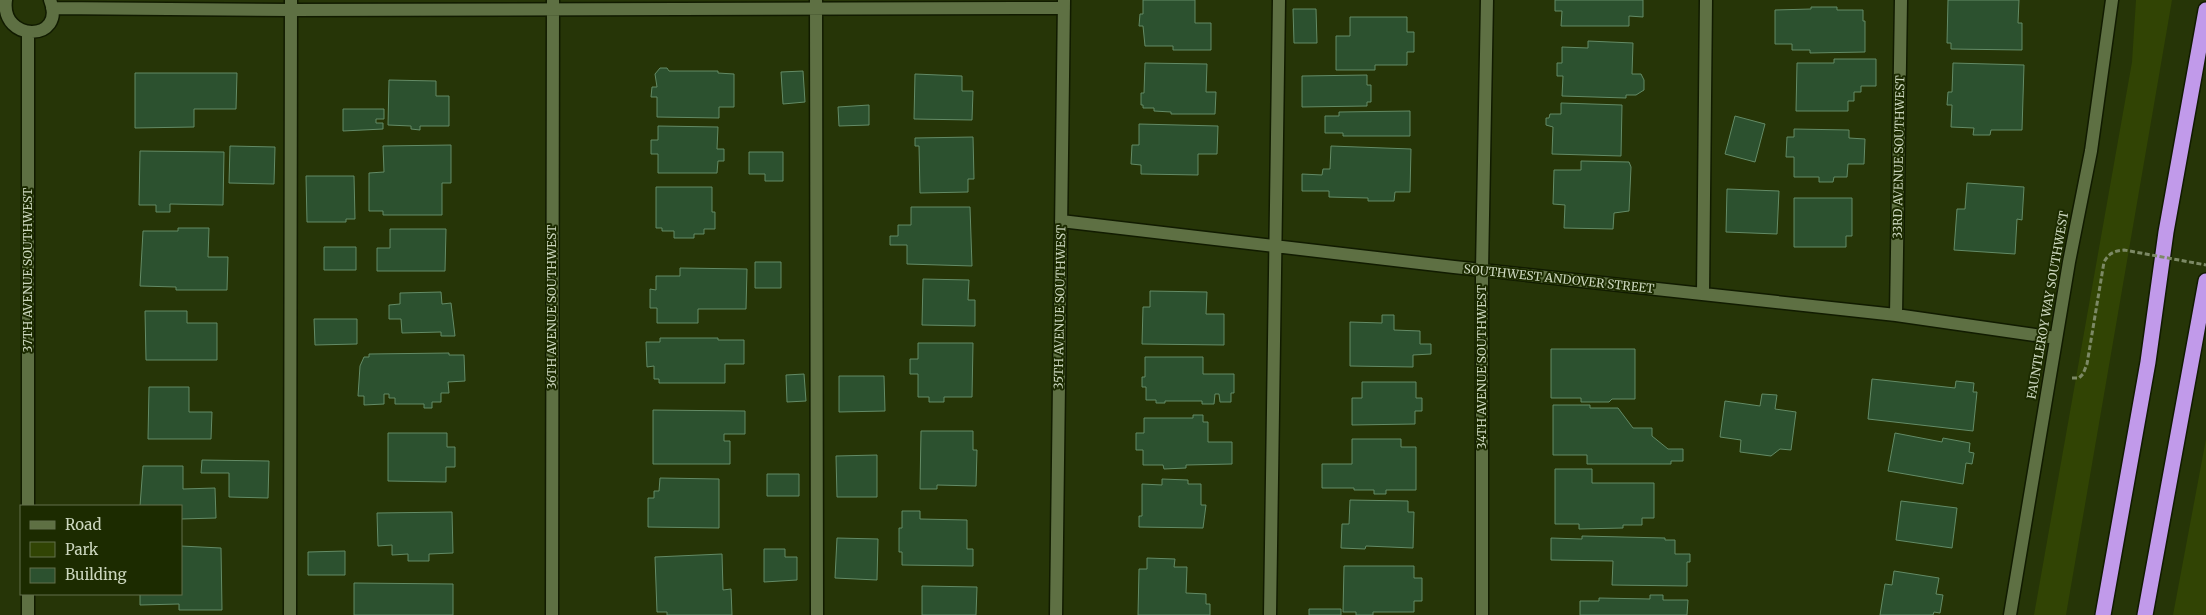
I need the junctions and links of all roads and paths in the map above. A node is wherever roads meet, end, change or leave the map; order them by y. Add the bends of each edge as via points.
1 (1279, 0) edge
2 (1487, 0) edge
3 (1706, 0) edge
4 (1901, 0) edge
5 (2112, 0) edge
6 (51, 4) edge
7 (816, 4) edge
8 (1064, 4) edge
9 (3, 5) edge
10 (291, 5) edge
11 (553, 5) edge
12 (2206, 10) edge
13 (28, 33) junction
14 (1061, 220) junction
15 (1275, 246) junction
16 (2206, 265) edge
17 (1482, 270) junction
18 (2206, 282) edge
19 (1703, 294) junction
20 (1896, 315) junction
21 (2056, 338) junction
22 (2072, 378) dead end
23 (28, 505) edge
24 (28, 595) edge
25 (28, 615) edge
26 (290, 615) edge
27 (552, 615) edge
28 (817, 615) edge
29 (1056, 615) edge
30 (1270, 615) edge
31 (1482, 615) edge
32 (2010, 615) edge
33 (2103, 615) edge
34 (2145, 615) edge

1 - 15 street
2 - 17 street, 34TH AVENUE SOUTHWEST
3 - 19 street
4 - 20 street, 33RD AVENUE SOUTHWEST
5 - 21 street, FAUNTLEROY WAY SOUTHWEST via 2091,151
6 - 10 street
6 - 13 street via 50,19 44,26
7 - 8 street
7 - 11 street
7 - 28 street
8 - 14 street, 35TH AVENUE SOUTHWEST
9 - 13 street via 10,25
10 - 11 street
10 - 26 street
11 - 27 street, 36TH AVENUE SOUTHWEST
12 - 33 highway
13 - 23 street, 37TH AVENUE SOUTHWEST
14 - 15 street, SOUTHWEST ANDOVER STREET
14 - 29 street, 35TH AVENUE SOUTHWEST
15 - 17 street, SOUTHWEST ANDOVER STREET
15 - 30 street
16 - 22 path, bridge via 2124,250 2108,255 2104,262 2086,364 2083,374
17 - 19 street, SOUTHWEST ANDOVER STREET
17 - 31 street, 34TH AVENUE SOUTHWEST
18 - 34 highway
19 - 20 street, SOUTHWEST ANDOVER STREET
20 - 21 street, SOUTHWEST ANDOVER STREET
21 - 32 street, FAUNTLEROY WAY SOUTHWEST
24 - 25 street

